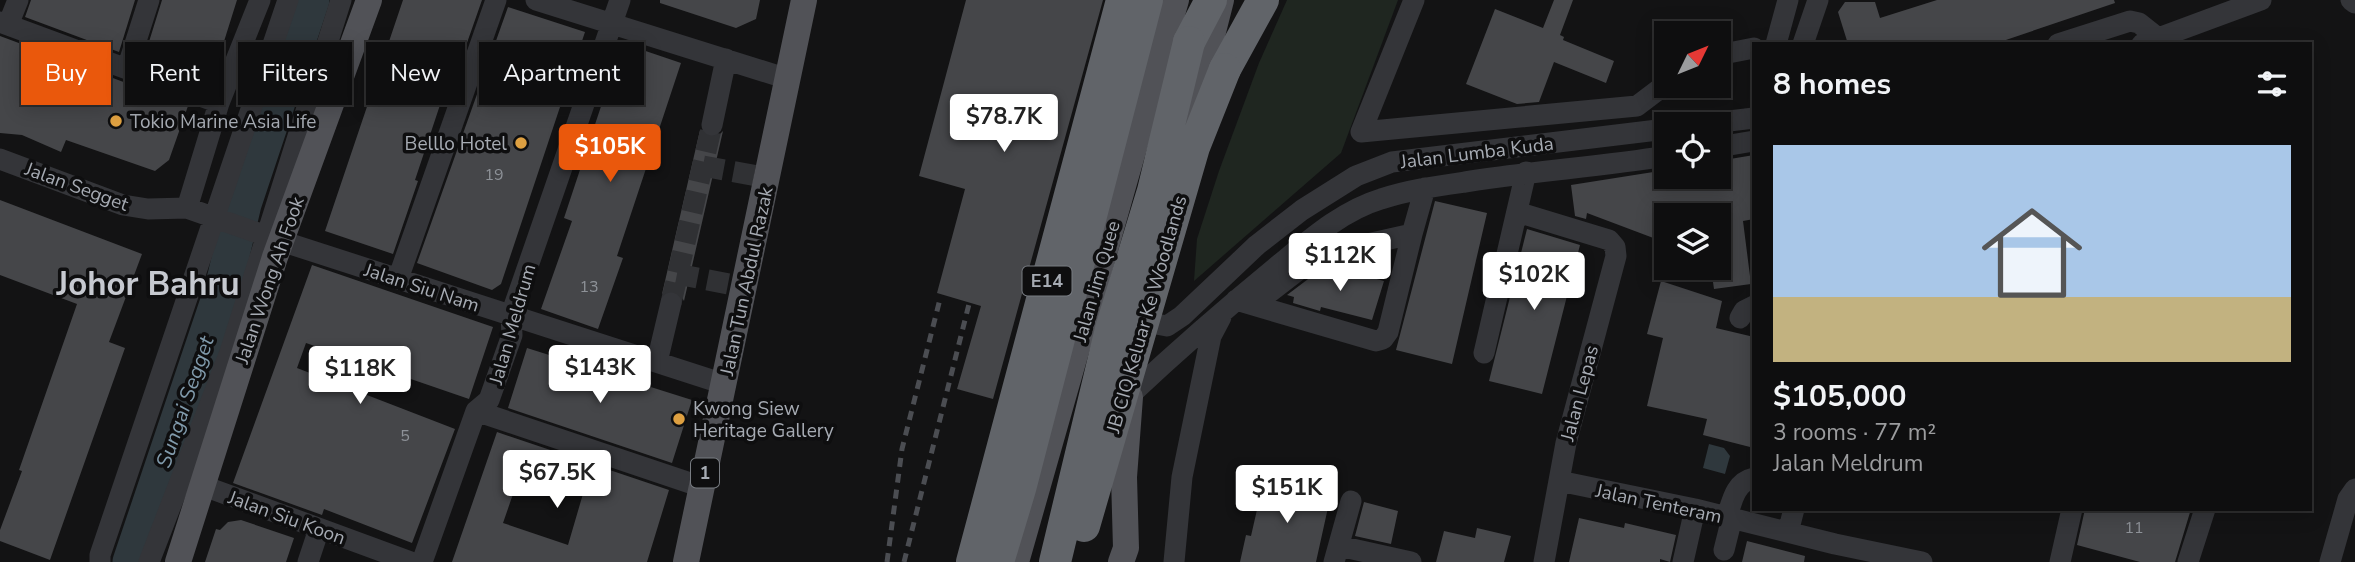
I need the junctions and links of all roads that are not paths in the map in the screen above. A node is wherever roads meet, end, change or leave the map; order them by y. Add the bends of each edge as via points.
1 (18, 0) edge
2 (149, 0) edge
3 (260, 0) edge
4 (288, 0) edge
5 (341, 0) edge
6 (369, 0) edge
7 (496, 0) edge
8 (536, 0) edge
9 (620, 0) edge
10 (804, 0) edge
11 (1122, 0) edge
12 (1147, 0) edge
13 (1176, 0) edge
14 (1211, 0) edge
15 (1221, 0) edge
16 (1242, 0) edge
17 (1263, 0) edge
18 (1414, 0) edge
19 (1788, 0) edge
20 (1818, 0) edge
21 (2261, 0) edge
22 (2207, 9) edge
23 (612, 23) junction
24 (4, 24) edge
25 (2150, 41) edge
26 (136, 42) edge
27 (1775, 42) edge
28 (1804, 42) edge
29 (2064, 42) edge
30 (1752, 48) edge
31 (1731, 52) edge
32 (726, 59) junction
33 (125, 68) edge
34 (788, 79) junction
35 (224, 90) edge
36 (1654, 93) edge
37 (218, 105) edge
38 (1752, 118) edge
39 (1731, 121) edge
40 (712, 125) tunnel mouth
41 (1654, 130) edge
42 (1752, 141) edge
43 (1731, 145) edge
44 (1654, 158) edge
45 (0, 159) edge
46 (1129, 166) junction
47 (1527, 172) junction
48 (1164, 185) junction
49 (1426, 188) junction
50 (187, 208) junction
51 (1517, 212) junction
52 (217, 219) junction
53 (1412, 234) junction
54 (267, 236) junction
55 (1308, 252) junction
56 (398, 279) junction
57 (671, 303) tunnel mouth
58 (1238, 305) junction
59 (1142, 309) junction
60 (511, 315) junction
61 (1484, 353) dead end
62 (657, 362) junction
63 (724, 384) junction
64 (1130, 394) junction
65 (476, 411) junction
66 (1049, 451) junction
67 (1124, 477) junction
68 (1752, 479) edge
69 (1559, 481) junction
70 (201, 485) junction
71 (702, 487) junction
72 (2355, 489) edge
73 (1351, 501) dead end
74 (1695, 509) junction
75 (1793, 511) edge
76 (2073, 511) edge
77 (2204, 511) edge
78 (1730, 518) junction
79 (319, 529) junction
80 (1788, 532) junction
81 (1019, 550) edge
82 (1724, 550) dead end
83 (1833, 552) edge
84 (1336, 554) edge
85 (1128, 557) edge
86 (100, 562) edge
87 (149, 562) edge
88 (178, 562) edge
89 (308, 562) edge
90 (411, 562) edge
91 (422, 562) edge
92 (687, 562) edge
93 (972, 562) edge
94 (998, 562) edge
95 (1004, 562) edge
96 (1055, 562) edge
97 (1076, 562) edge
98 (1174, 562) edge
99 (1410, 562) edge
100 (1544, 562) edge
101 (1683, 562) edge
102 (1922, 562) edge
103 (2060, 562) edge
104 (2188, 562) edge
105 (2330, 562) edge

1 - 24 street
2 - 26 street
3 - 35 street
4 - 52 street
5 - 54 street
6 - 54 main road, Jalan Wong Ah Fook
7 - 56 street
8 - 23 street
9 - 23 street, Jalan Meldrum
10 - 34 main road, Jalan Tun Abdul Razak / 1
11 - 93 highway, E14
12 - 94 highway, E14
13 - 46 main road, Jalan Jim Quee
14 - 48 highway, bridge via 1189,42
15 - 48 main road
16 - 48 highway, bridge via 1210,58
17 - 97 highway, JB CIQ Keluar Ke Woodlands, bridge via 1225,69 1195,147
18 - 36 street via 1361,132 1637,106
19 - 27 street
20 - 28 street
21 - 22 street
22 - 25 street
23 - 32 street
23 - 60 street, Jalan Meldrum
24 - 33 street
25 - 29 street via 2138,23 2130,21
30 - 31 street
32 - 34 street
32 - 40 street
34 - 63 main road, Jalan Tun Abdul Razak / 1
37 - 50 street
38 - 39 street
41 - 59 street, Jalan Lumba Kuda via 1392,162 1356,176 1302,210 1167,326 1151,323
42 - 43 street
44 - 47 street, Jalan Lumba Kuda
45 - 50 street, Jalan Segget via 123,205
46 - 48 main road via 1156,158 1170,167
46 - 66 main road, Jalan Jim Quee
47 - 49 street, Jalan Lumba Kuda
47 - 51 street
48 - 59 main road
48 - 96 highway, bridge via 1111,329
49 - 53 street
49 - 55 street, Jalan Lumba Kuda via 1380,199 1345,215
50 - 52 street, Jalan Siu Nam
51 - 61 street
51 - 69 street, Jalan Lepas via 1609,240 1615,247
52 - 54 street, Jalan Siu Nam
52 - 86 street
53 - 55 street
53 - 58 street via 1383,339 1376,341
54 - 56 street, Jalan Siu Nam
54 - 70 main road, Jalan Wong Ah Fook
54 - 87 street via 230,352
55 - 58 street, Jalan Lumba Kuda
56 - 60 street, Jalan Siu Nam
57 - 62 street
58 - 64 street, Jalan Lumba Kuda
58 - 98 street, Jalan Lumba Kuda via 1211,336 1182,477
59 - 64 main road
60 - 62 street, Jalan Siu Nam
60 - 65 street, Jalan Meldrum via 512,335 494,387 489,400
62 - 63 street, Jalan Siu Nam
63 - 71 main road, Jalan Tun Abdul Razak / 1
64 - 67 main road
65 - 71 street
65 - 91 street, Jalan Meldrum
66 - 67 main road via 1059,477 1078,499 1093,500
66 - 81 main road, Jalan Jim Quee
67 - 85 main road
68 - 78 street via 1735,491
69 - 74 street, Jalan Tenteram
69 - 100 street, Jalan Lepas
70 - 79 street, Jalan Siu Koon
70 - 88 main road, Jalan Wong Ah Fook
71 - 92 main road, Jalan Tun Abdul Razak / 1
72 - 105 street
73 - 84 street
74 - 78 street, Jalan Tenteram
74 - 101 street
75 - 80 street
76 - 103 street
77 - 104 street
78 - 80 street, Jalan Tenteram
78 - 82 street
79 - 89 street
79 - 90 street, Jalan Siu Koon
80 - 83 street, Jalan Tenteram
81 - 95 main road
83 - 102 street, Jalan Tenteram
84 - 99 street

